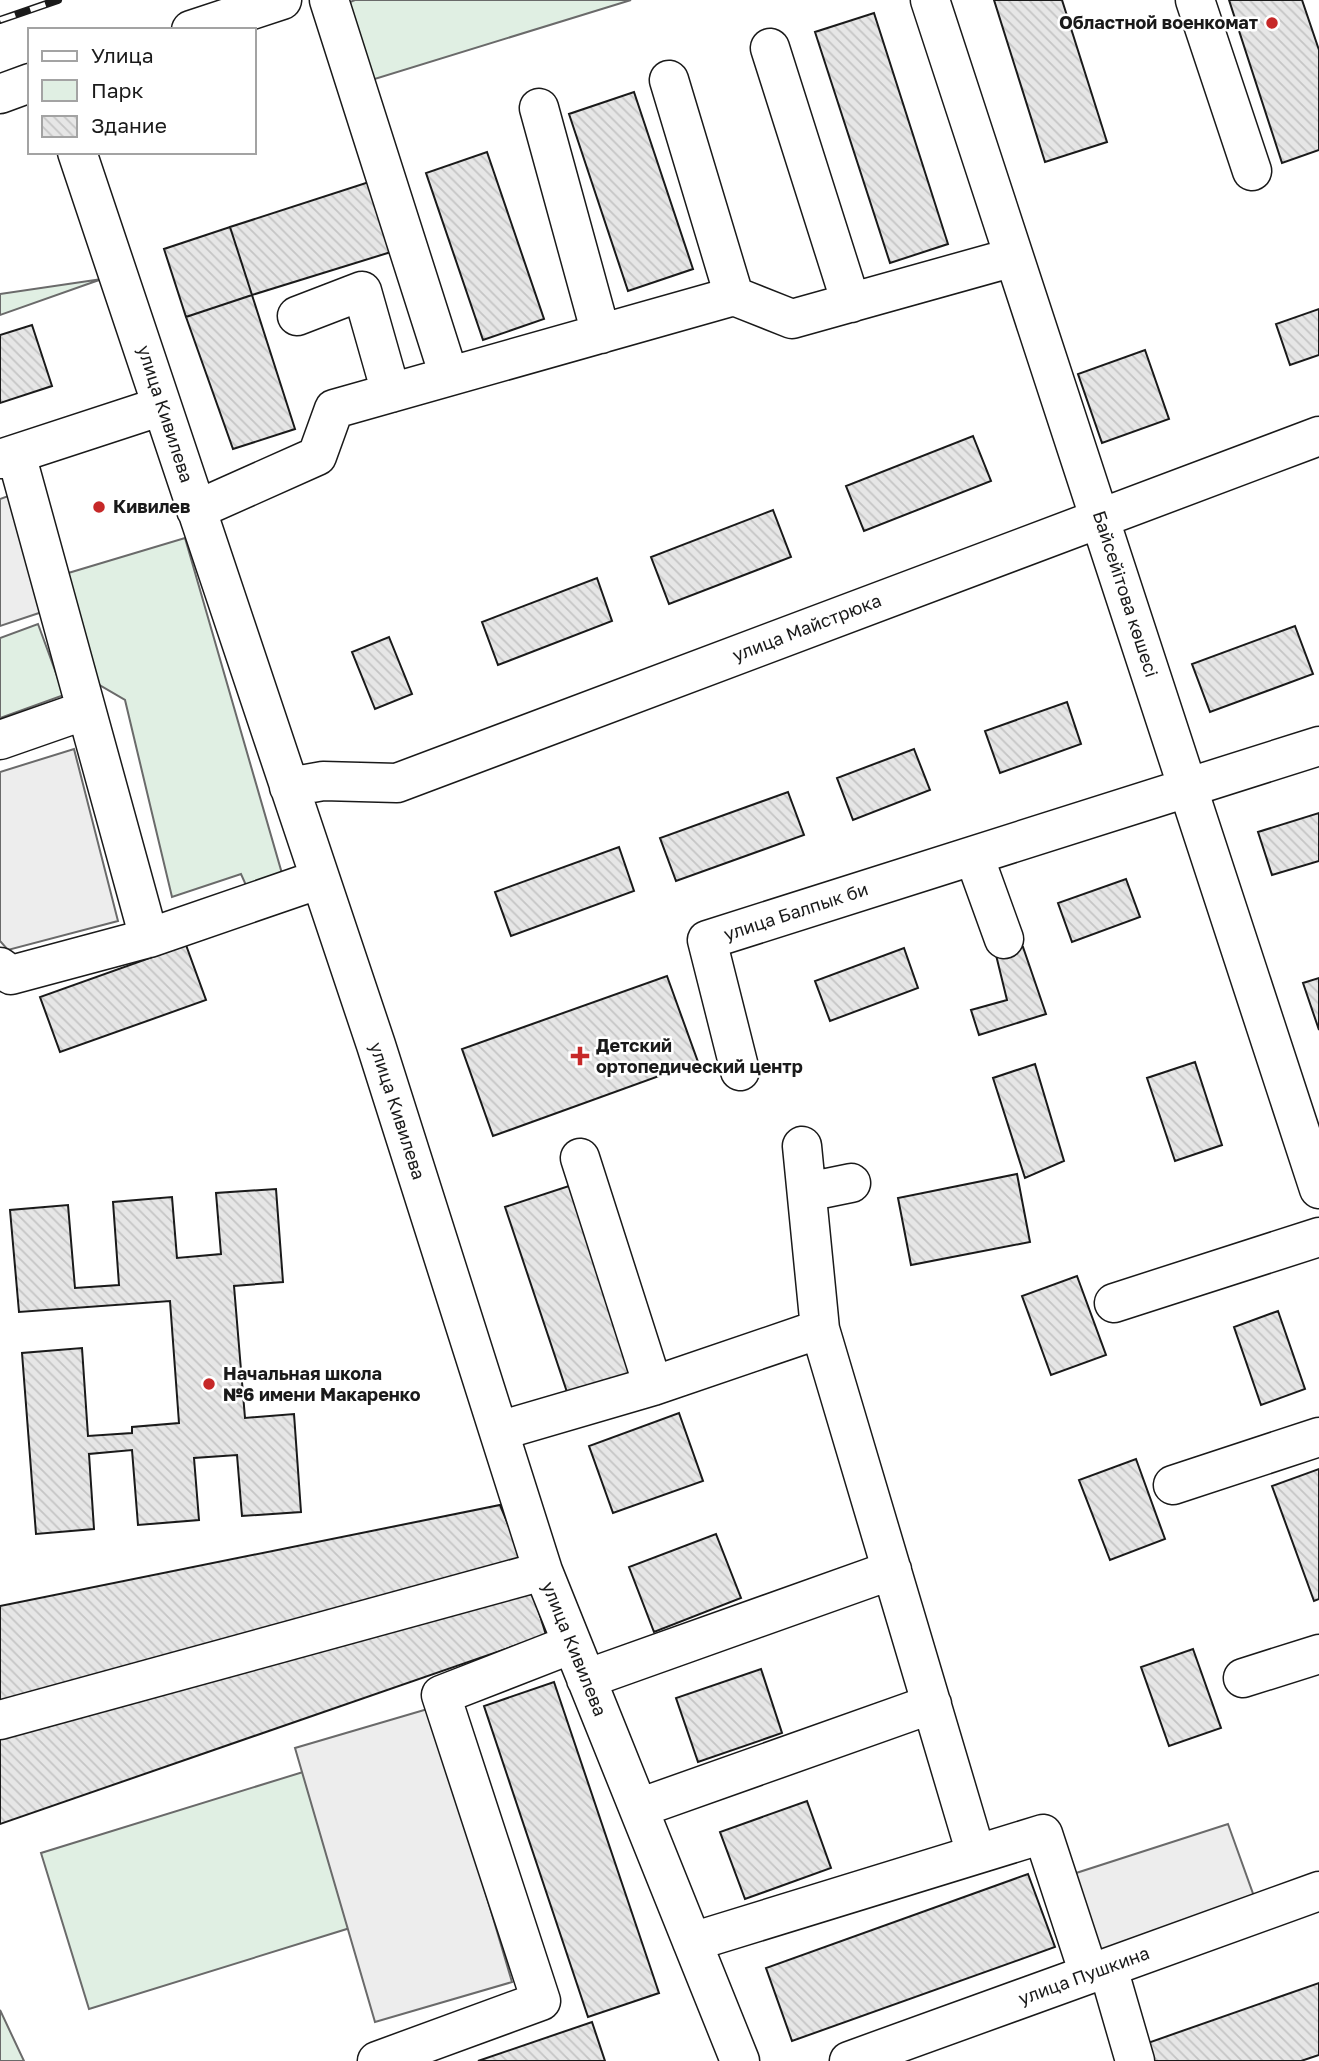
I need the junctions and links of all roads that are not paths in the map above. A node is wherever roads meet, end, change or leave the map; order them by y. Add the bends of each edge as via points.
1 (282, 0) edge
2 (329, 0) edge
3 (930, 0) edge
4 (1195, 0) edge
5 (197, 28) edge
6 (770, 48) dead end
7 (668, 80) dead end
8 (28, 84) edge
9 (0, 94) edge
10 (539, 108) dead end
11 (78, 154) edge
12 (1252, 171) dead end
13 (1014, 257) junction
14 (734, 296) junction
15 (851, 303) junction
16 (298, 316) dead end
17 (601, 334) junction
18 (449, 376) junction
19 (391, 393) junction
20 (162, 406) junction
21 (1319, 436) edge
22 (8, 457) edge
23 (197, 510) junction
24 (1100, 518) junction
25 (86, 710) junction
26 (0, 740) edge
27 (1319, 746) edge
28 (289, 787) junction
29 (1187, 789) junction
30 (974, 856) junction
31 (320, 879) junction
32 (149, 938) junction
33 (1003, 939) dead end
34 (0, 967) edge
35 (740, 1071) dead end
36 (802, 1146) dead end
37 (580, 1158) dead end
38 (851, 1183) dead end
39 (1319, 1189) edge
40 (807, 1192) junction
41 (1319, 1237) edge
42 (1114, 1303) dead end
43 (820, 1329) junction
44 (653, 1386) junction
45 (499, 1432) junction
46 (1319, 1437) edge
47 (1173, 1485) dead end
48 (892, 1570) junction
49 (543, 1571) junction
50 (572, 1644) junction
51 (1319, 1654) edge
52 (1243, 1678) dead end
53 (586, 1679) junction
54 (932, 1704) junction
55 (0, 1720) edge
56 (639, 1808) junction
57 (976, 1854) junction
58 (1319, 1891) edge
59 (692, 1942) junction
60 (1098, 1971) junction
61 (377, 2061) edge
62 (740, 2061) edge
63 (849, 2061) edge
64 (1135, 2061) edge

1 - 5 street
2 - 18 street
3 - 13 street, Байсейітова көшесі
4 - 12 street
6 - 15 street
7 - 14 street
8 - 9 street
10 - 17 street
11 - 20 street, улица Кивилева
13 - 15 street
13 - 24 street, Байсейітова көшесі
14 - 15 street via 792,319
14 - 17 street
16 - 19 street via 362,291
17 - 18 street
18 - 19 street
19 - 23 street via 334,409 317,456
20 - 22 street
20 - 23 street, улица Кивилева
21 - 24 street, улица Майстрюка
22 - 25 street
23 - 28 street, улица Кивилева
24 - 28 street, улица Майстрюка via 397,783 323,781
24 - 29 street, Байсейітова көшесі
25 - 26 street
25 - 32 street
27 - 29 street, улица Балпык би
28 - 31 street, улица Кивилева
29 - 30 street, улица Балпык би
29 - 39 street, Байсейітова көшесі
30 - 33 street
30 - 35 street, улица Балпык би via 707,940
31 - 32 street
31 - 45 street, улица Кивилева
32 - 34 street via 11,975
36 - 40 street
37 - 44 street
38 - 40 street
40 - 43 street
41 - 42 street
43 - 44 street
43 - 48 street
44 - 45 street
45 - 49 street, улица Кивилева
46 - 47 street
48 - 53 street
48 - 54 street
49 - 50 street, улица Кивилева
49 - 55 street
50 - 53 street, улица Кивилева
50 - 61 street via 442,1695 541,2001
51 - 52 street
53 - 56 street, улица Кивилева
54 - 56 street
54 - 57 street
56 - 59 street, улица Кивилева
57 - 59 street
57 - 60 street via 1044,1834
58 - 60 street, улица Пушкина
59 - 62 street, улица Кивилева
60 - 63 street, улица Пушкина
60 - 64 street

